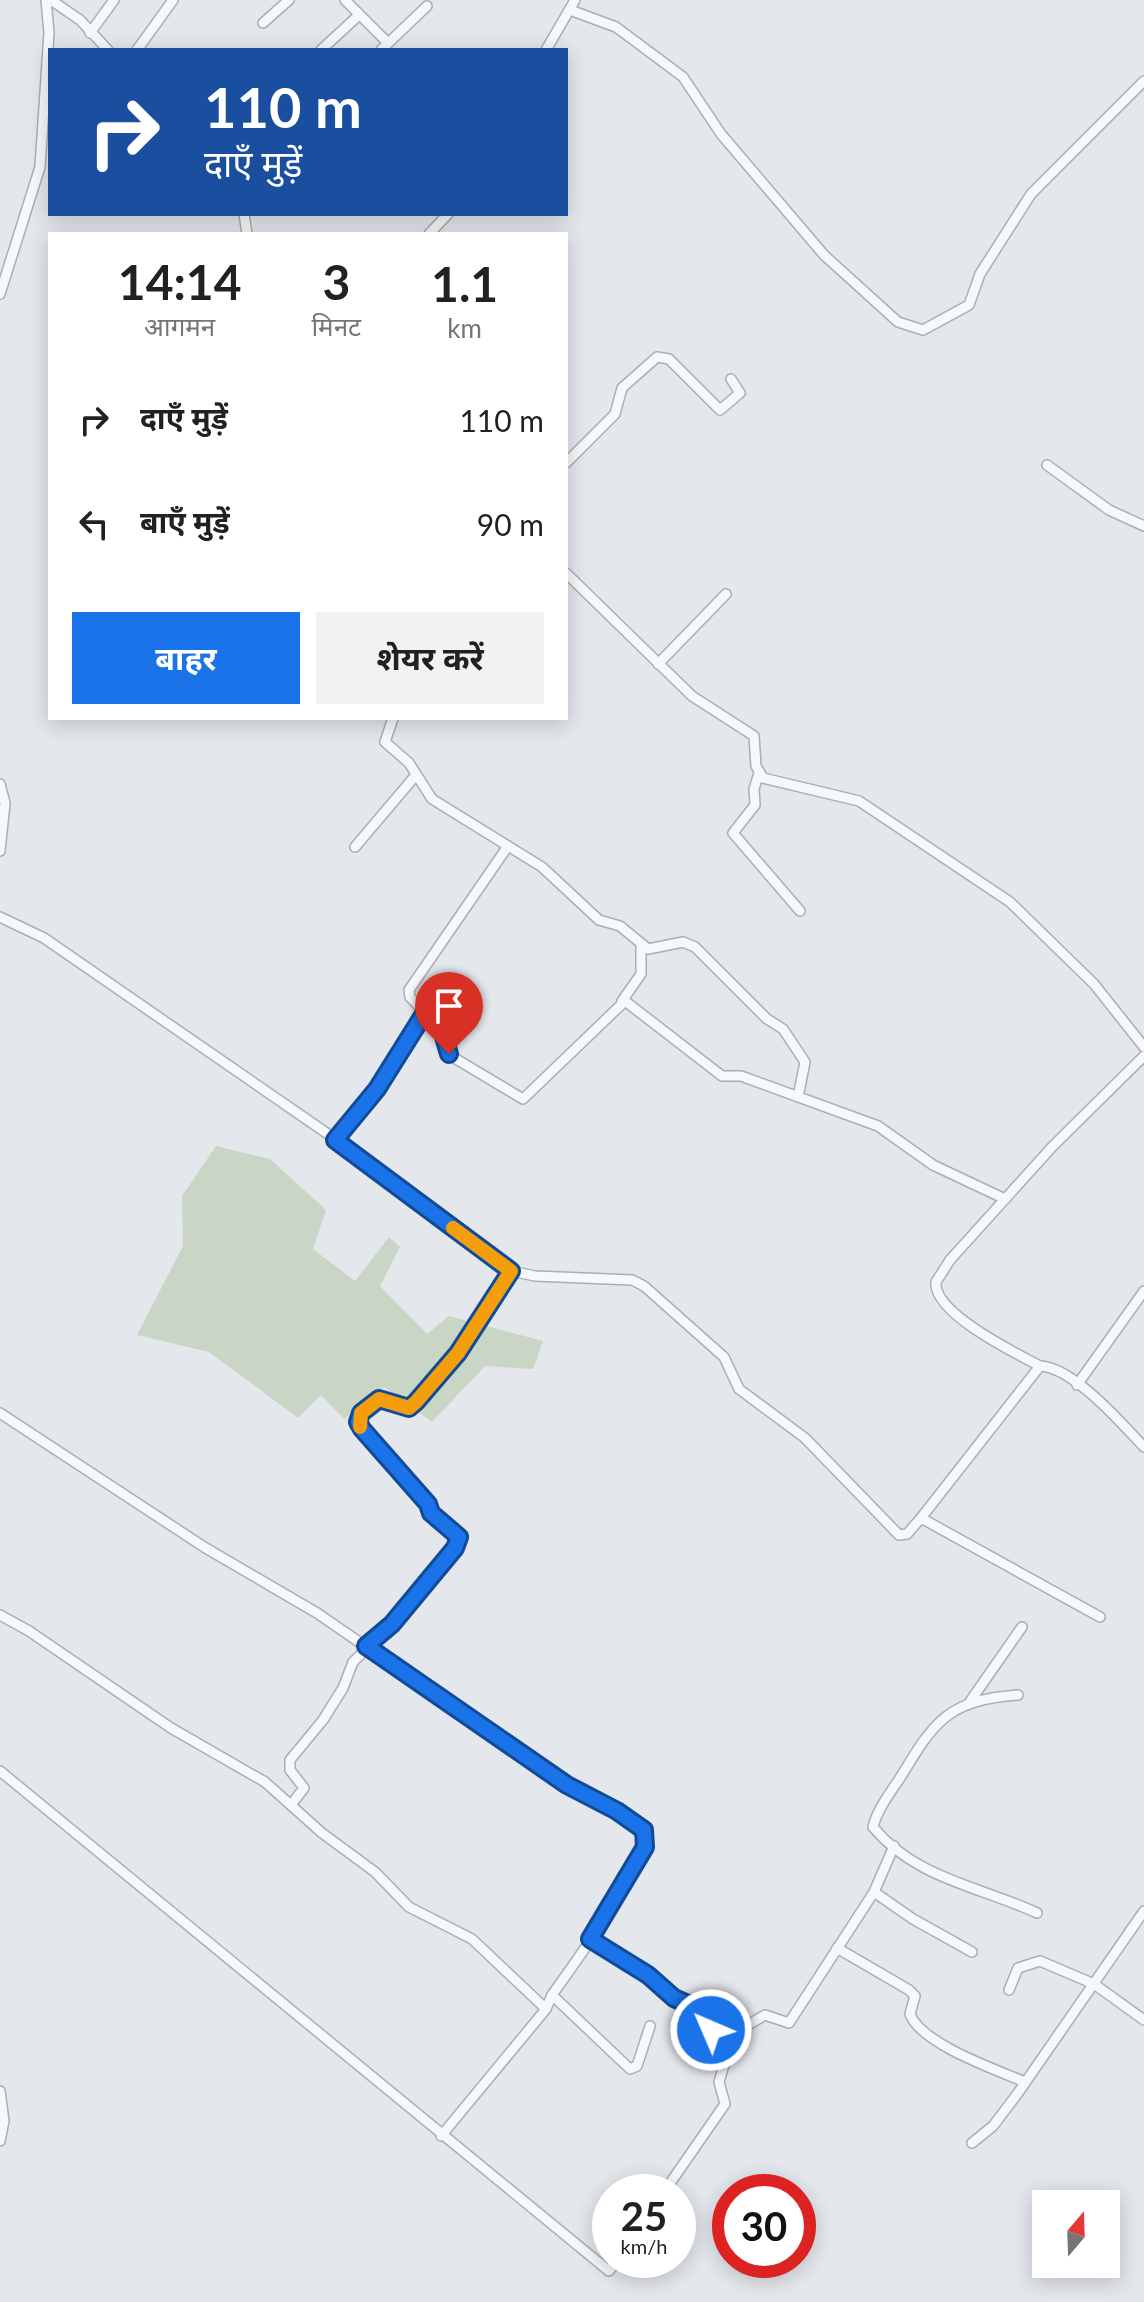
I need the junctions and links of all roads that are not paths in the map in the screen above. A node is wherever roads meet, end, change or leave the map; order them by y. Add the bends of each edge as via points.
1 (48, 0) edge
2 (114, 0) edge
3 (173, 0) edge
4 (289, 0) edge
5 (345, 0) edge
6 (575, 0) edge
7 (427, 6) dead end
8 (570, 10) junction
9 (359, 15) junction
10 (263, 23) dead end
11 (90, 33) junction
12 (384, 46) edge
13 (106, 48) edge
14 (138, 48) edge
15 (323, 48) edge
16 (547, 48) edge
17 (1144, 81) edge
18 (446, 216) edge
19 (431, 232) edge
20 (0, 294) edge
21 (731, 379) dead end
22 (568, 461) edge
23 (1047, 465) dead end
24 (1144, 526) edge
25 (568, 575) edge
26 (726, 594) dead end
27 (658, 664) junction
28 (392, 720) edge
29 (759, 773) junction
30 (416, 775) junction
31 (0, 784) edge
32 (508, 846) junction
33 (355, 847) dead end
34 (0, 851) edge
35 (800, 911) dead end
36 (0, 917) edge
37 (641, 947) junction
38 (622, 1001) junction
39 (424, 1014) junction
40 (1144, 1047) edge
41 (1144, 1056) edge
42 (798, 1097) junction
43 (335, 1140) junction
44 (1005, 1199) junction
45 (511, 1271) junction
46 (1144, 1291) edge
47 (1040, 1366) junction
48 (1077, 1385) junction
49 (0, 1413) edge
50 (1144, 1447) edge
51 (921, 1518) junction
52 (0, 1615) edge
53 (1100, 1617) dead end
54 (1022, 1627) dead end
55 (366, 1646) junction
56 (1018, 1695) dead end
57 (968, 1705) junction
58 (0, 1771) edge
59 (291, 1805) junction
60 (894, 1846) junction
61 (874, 1892) junction
62 (1144, 1911) edge
63 (1037, 1913) dead end
64 (590, 1939) junction
65 (837, 1948) junction
66 (972, 1952) dead end
67 (1094, 1984) junction
68 (1009, 1990) dead end
69 (552, 1995) junction
70 (546, 2009) junction
71 (1144, 2020) edge
72 (650, 2026) dead end
73 (725, 2037) junction
74 (1025, 2082) junction
75 (0, 2091) edge
76 (441, 2136) junction
77 (0, 2141) edge
78 (972, 2143) dead end
79 (676, 2174) edge
80 (592, 2257) edge

1 - 11 street via 80,20
1 - 20 street via 40,167
2 - 11 street
3 - 14 street
4 - 10 street
5 - 9 street
6 - 8 street
7 - 12 street
8 - 16 street
8 - 17 street via 616,27 683,77 727,142 824,255 898,322 917,330 969,305 980,274 1031,194
9 - 12 street
9 - 15 street
11 - 13 street
18 - 19 street
21 - 22 street via 740,393 720,410 669,359 657,357 627,382 617,411
23 - 24 street via 1109,510
25 - 27 street
26 - 27 street
27 - 29 street via 692,696 754,736
28 - 30 street via 384,740
29 - 35 street via 755,805 733,833
29 - 40 street via 773,782 859,801 1010,902 1094,984
30 - 32 street via 440,805
30 - 33 street
31 - 34 street via 5,803
32 - 37 street via 542,867 596,918 620,926
32 - 39 street via 411,986 408,995
36 - 43 street via 44,938
37 - 38 street via 641,974
37 - 42 street via 651,950 683,942 695,947 782,1028 805,1062
38 - 39 street via 523,1099 451,1056 440,1023
38 - 42 street via 720,1075 741,1076
39 - 43 street via 377,1089
41 - 44 street
42 - 44 street via 878,1126 933,1165
43 - 45 street
44 - 47 street via 943,1269 936,1291 985,1335
45 - 51 street via 639,1283 724,1357 739,1389 805,1438 895,1533 907,1534
45 - 55 street via 458,1353 416,1402 409,1408 379,1399 361,1413 362,1429 431,1513 459,1537 401,1614
46 - 48 street
47 - 48 street via 1055,1369
47 - 51 street
48 - 50 street
49 - 55 street
51 - 53 street
52 - 59 street via 171,1728 265,1782
54 - 57 street
55 - 59 street via 323,1720 290,1760 290,1770 304,1788
55 - 64 street via 567,1785 644,1830 645,1847
56 - 57 street
57 - 60 street via 930,1729 877,1817 873,1827
58 - 76 street
59 - 70 street via 418,1914 472,1939
60 - 61 street
60 - 63 street via 933,1876
61 - 65 street
61 - 66 street
62 - 67 street
64 - 69 street
64 - 73 street via 674,1998 701,2010 711,2030
65 - 73 street via 790,2022 765,2015
65 - 74 street via 909,1990 915,1996 910,2014 917,2026 958,2053
67 - 68 street via 1040,1961 1018,1968
67 - 71 street
67 - 74 street
69 - 70 street
69 - 72 street via 630,2069 637,2066
70 - 76 street
73 - 79 street via 727,2055 719,2082 726,2101
74 - 78 street via 993,2126
75 - 77 street
76 - 80 street

